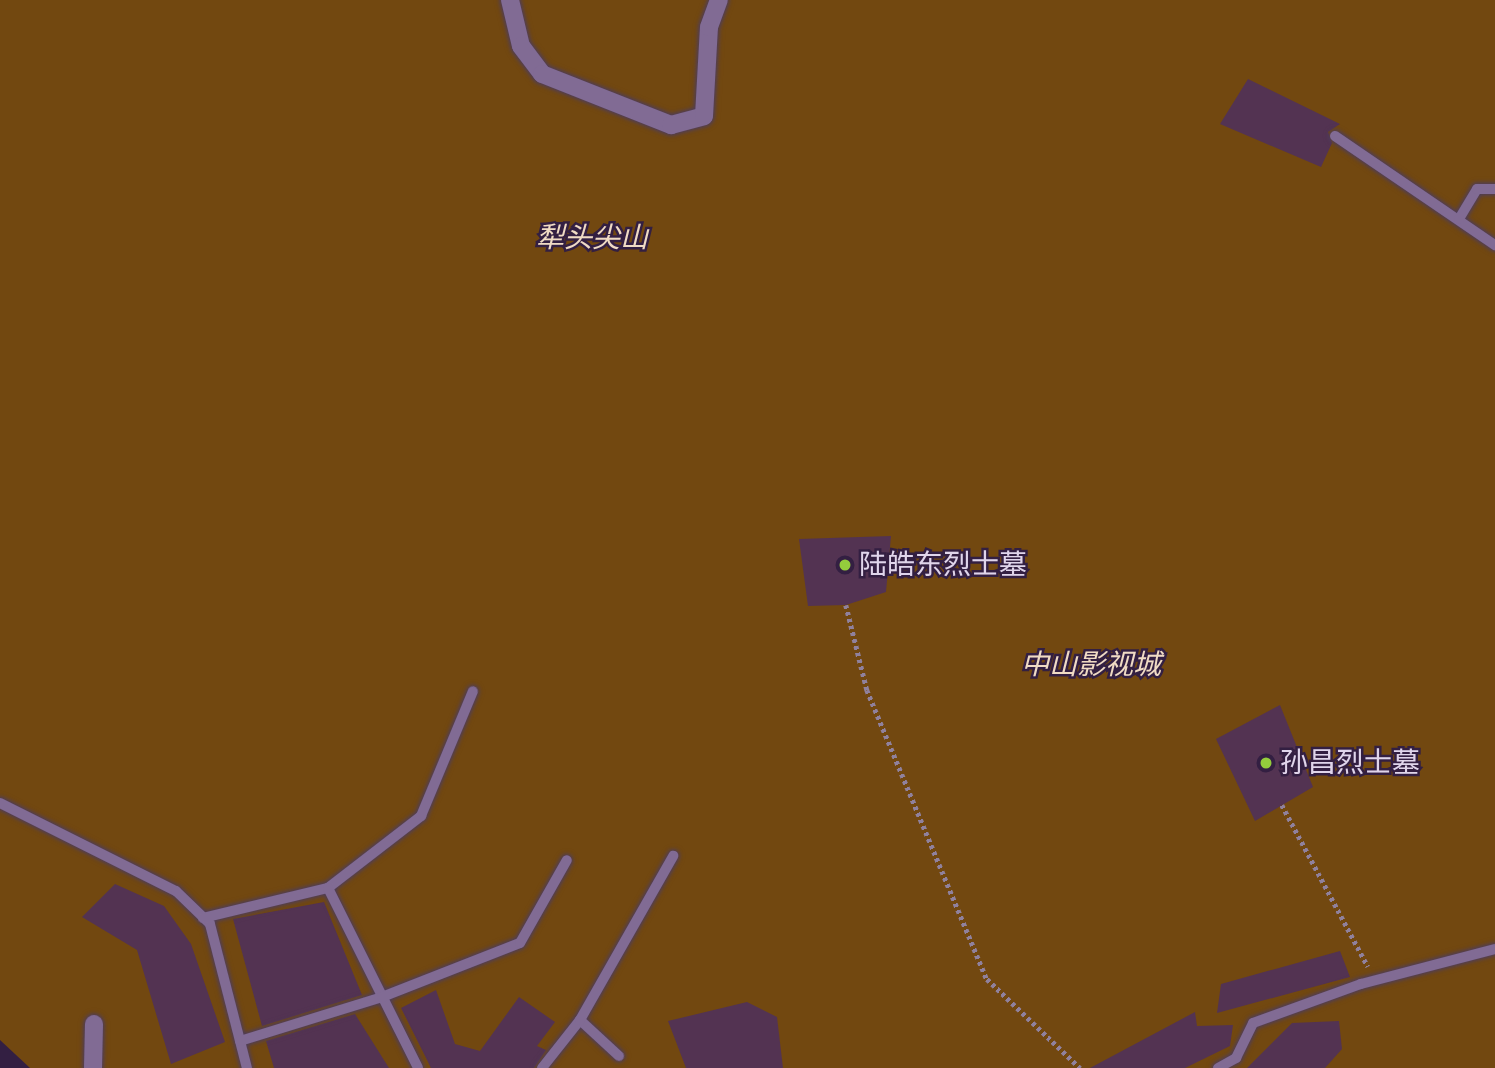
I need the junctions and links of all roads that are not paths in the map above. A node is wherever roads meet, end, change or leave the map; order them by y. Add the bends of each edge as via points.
1 (510, 0) edge
2 (719, 0) edge
3 (1335, 136) dead end
4 (1495, 189) edge
5 (1459, 219) junction
6 (1495, 245) edge
7 (473, 691) dead end
8 (0, 803) edge
9 (673, 856) dead end
10 (567, 860) dead end
11 (328, 888) junction
12 (203, 918) junction
13 (1495, 949) edge
14 (382, 997) junction
15 (580, 1020) junction
16 (94, 1024) dead end
17 (240, 1041) junction
18 (619, 1056) dead end
19 (93, 1068) edge
20 (247, 1068) edge
21 (418, 1068) edge
22 (542, 1068) edge
23 (1218, 1068) edge

1 - 2 street via 521,46 542,74 671,125 704,116 709,27
3 - 5 lane
4 - 5 lane via 1477,189
5 - 6 lane
7 - 11 lane via 421,816
8 - 12 lane via 176,891
9 - 15 lane
10 - 14 lane via 520,943
11 - 12 lane
11 - 14 lane
12 - 17 lane via 210,924
13 - 23 lane via 1375,980 1254,1023 1236,1058
14 - 17 lane
14 - 21 lane
15 - 18 lane
15 - 22 lane
16 - 19 street
17 - 20 lane

